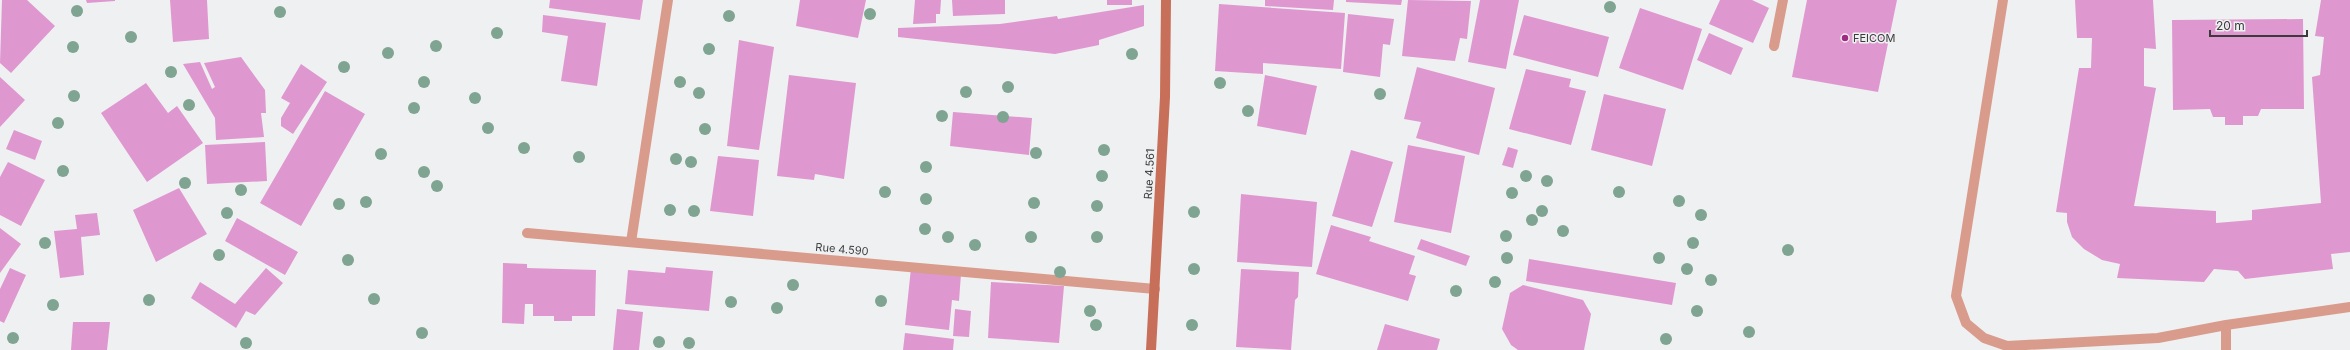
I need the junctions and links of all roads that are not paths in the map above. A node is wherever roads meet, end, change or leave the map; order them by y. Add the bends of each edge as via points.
1 (668, 0) edge
2 (1166, 0) edge
3 (1783, 0) edge
4 (2003, 0) edge
5 (1774, 46) dead end
6 (527, 233) dead end
7 (631, 242) junction
8 (1155, 289) junction
9 (2350, 307) edge
10 (2226, 324) junction
11 (1151, 350) edge
12 (2226, 350) edge

1 - 7 street
2 - 8 main road, Rue 4.561 via 1165,97
3 - 5 street
4 - 10 street via 1956,296 1966,323 1984,338 2007,346 2158,338
6 - 7 street, Rue 4.590
7 - 8 street, Rue 4.590
8 - 11 main road, Rue 4.561
9 - 10 street
10 - 12 street

